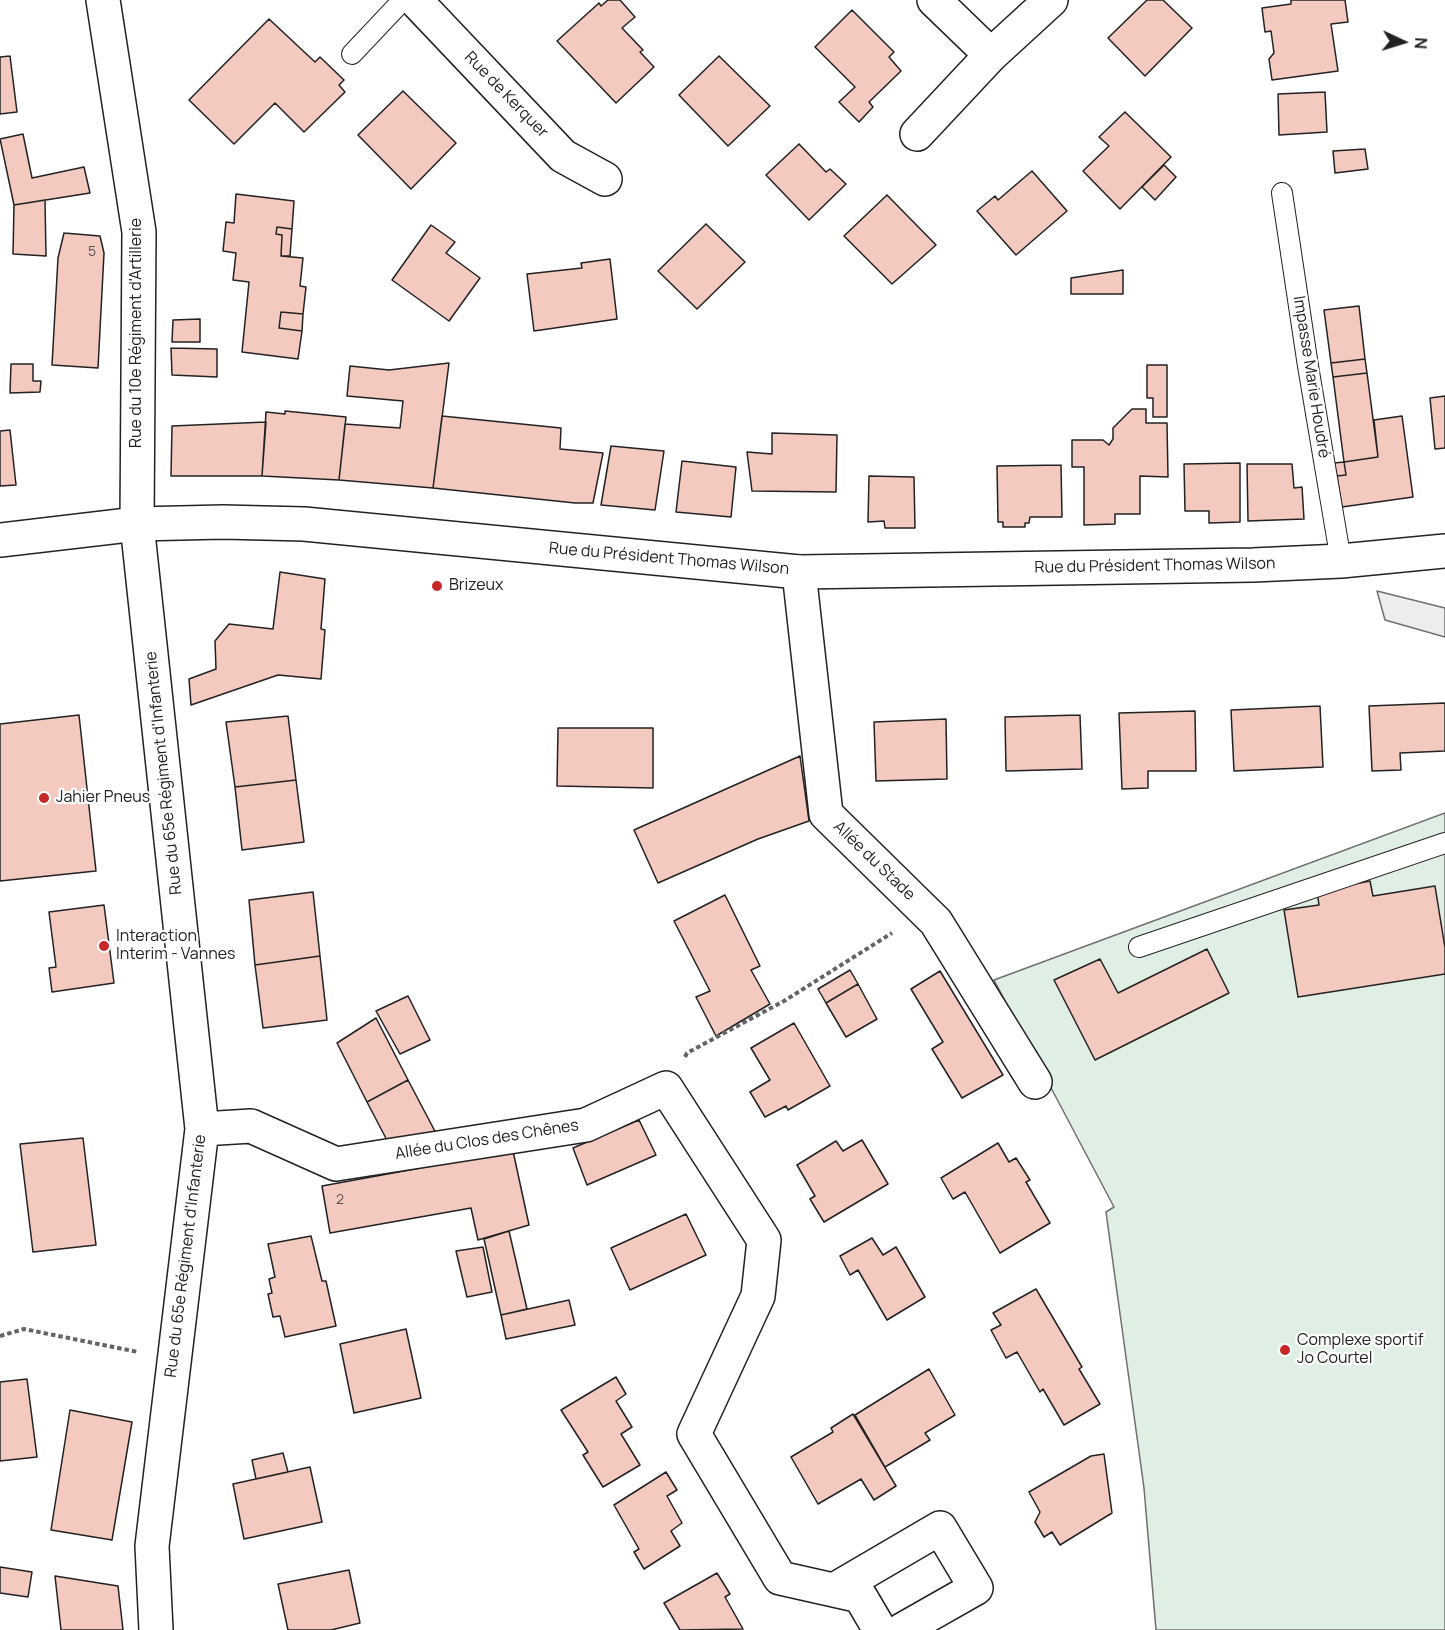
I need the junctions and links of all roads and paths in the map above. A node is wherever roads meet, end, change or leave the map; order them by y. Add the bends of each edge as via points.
1 (103, 0) edge
2 (403, 0) edge
3 (416, 0) edge
4 (934, 0) edge
5 (1051, 0) edge
6 (352, 54) dead end
7 (991, 55) junction
8 (917, 134) dead end
9 (605, 178) dead end
10 (1282, 193) dead end
11 (137, 524) junction
12 (0, 540) edge
13 (1445, 551) edge
14 (1341, 561) junction
15 (799, 572) junction
16 (1445, 843) edge
17 (926, 912) junction
18 (1139, 947) dead end
19 (1035, 1082) dead end
20 (666, 1088) junction
21 (202, 1129) junction
22 (0, 1336) edge
23 (174, 1359) junction
24 (834, 1590) junction
25 (156, 1630) edge
26 (880, 1630) edge
27 (902, 1630) edge

1 - 11 street, Rue du 10e Régiment d'Artillerie via 139,232
2 - 6 lane
3 - 9 street, Rue de Kerquer via 563,156
4 - 7 street
5 - 7 street
7 - 8 street
10 - 14 lane, Impasse Marie Houdré
11 - 12 street, Rue du Président Thomas Wilson
11 - 15 street, Rue du Président Thomas Wilson via 304,524
11 - 21 street, Rue du 65e Régiment d'Infanterie
13 - 14 street, Rue du Président Thomas Wilson
14 - 15 street, Rue du Président Thomas Wilson
15 - 17 street, Allée du Stade via 826,814
16 - 18 lane
17 - 19 street, Allée du Stade via 936,922
17 - 20 path via 784,1001 687,1053
20 - 21 street, Allée du Clos des Chênes via 586,1125 336,1164 251,1126
20 - 24 street via 764,1240 758,1296 694,1434 780,1578
21 - 23 street, Rue du 65e Régiment d'Infanterie
22 - 23 path via 24,1329
23 - 25 street, Rue du 65e Régiment d'Infanterie via 152,1546
24 - 26 street via 860,1596
24 - 27 street via 940,1528 976,1588

